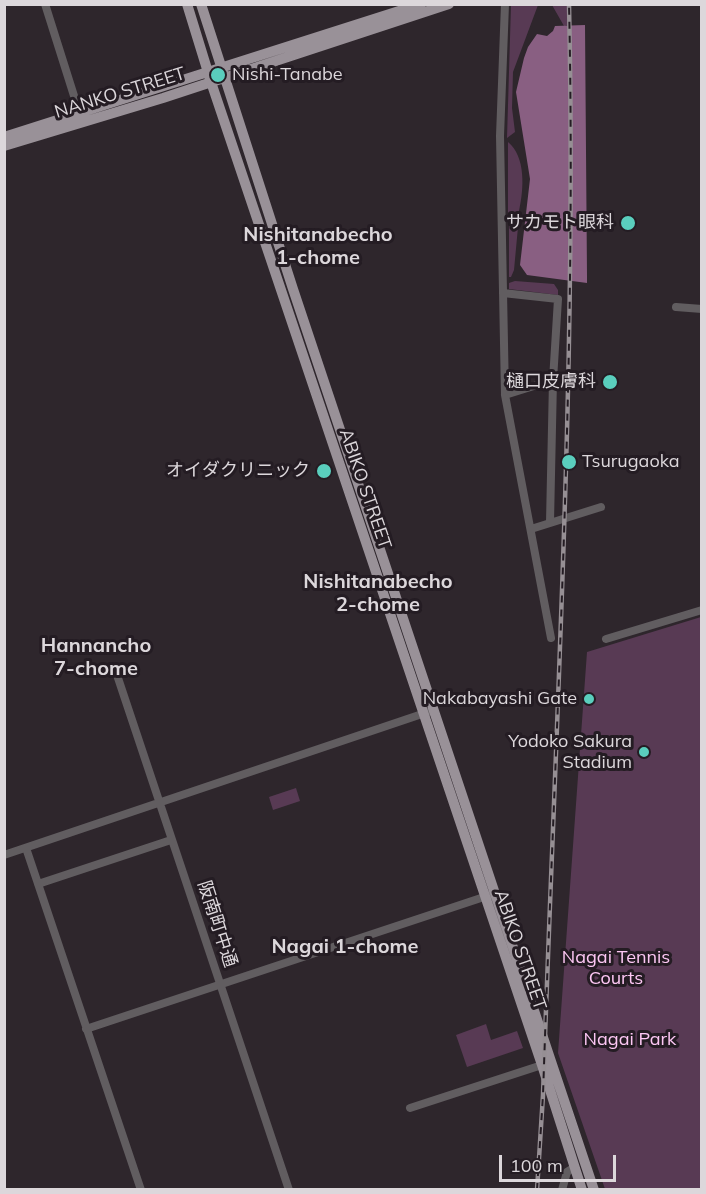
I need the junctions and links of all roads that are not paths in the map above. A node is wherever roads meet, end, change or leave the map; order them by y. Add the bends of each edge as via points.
1 (45, 4) edge
2 (187, 4) edge
3 (201, 4) edge
4 (421, 4) edge
5 (449, 4) edge
6 (505, 4) edge
7 (222, 73) junction
8 (209, 78) junction
9 (81, 118) junction
10 (4, 137) edge
11 (4, 146) edge
12 (503, 293) junction
13 (676, 307) dead end
14 (702, 309) edge
15 (553, 380) junction
16 (505, 395) junction
17 (601, 507) dead end
18 (550, 522) junction
19 (531, 529) junction
20 (702, 610) edge
21 (551, 638) dead end
22 (606, 639) dead end
23 (115, 669) dead end
24 (428, 712) junction
25 (159, 803) junction
26 (171, 840) junction
27 (26, 848) junction
28 (4, 855) edge
29 (38, 884) junction
30 (490, 895) junction
31 (220, 984) junction
32 (86, 1029) junction
33 (542, 1065) junction
34 (410, 1108) dead end
35 (574, 1167) junction
36 (141, 1190) edge
37 (289, 1190) edge
38 (562, 1190) edge
39 (582, 1190) edge
40 (594, 1190) edge

1 - 9 street
2 - 8 main road, ABIKO STREET
3 - 7 main road, ABIKO STREET
4 - 7 main road, NANKO STREET
5 - 7 main road, NANKO STREET
6 - 12 street via 500,136
7 - 8 main road, NANKO STREET
7 - 24 main road, ABIKO STREET
8 - 9 main road, NANKO STREET
8 - 24 main road, ABIKO STREET
9 - 10 main road, NANKO STREET
9 - 11 main road, NANKO STREET
12 - 15 street via 558,299
12 - 16 street
13 - 14 street
15 - 16 street
15 - 18 street
16 - 19 street
17 - 18 street
18 - 19 street
19 - 21 street
20 - 22 street
23 - 25 street, 阪南町中通
24 - 25 street
24 - 30 main road, ABIKO STREET
25 - 26 street, 阪南町中通
25 - 27 street
26 - 29 street
26 - 31 street, 阪南町中通
27 - 28 street
27 - 29 street
29 - 32 street
30 - 31 street
30 - 33 main road, ABIKO STREET
30 - 40 main road, ABIKO STREET
31 - 32 street
31 - 37 street, 阪南町中通
32 - 36 street
33 - 34 street
33 - 35 main road, ABIKO STREET
35 - 38 street via 567,1172
35 - 39 main road, ABIKO STREET

